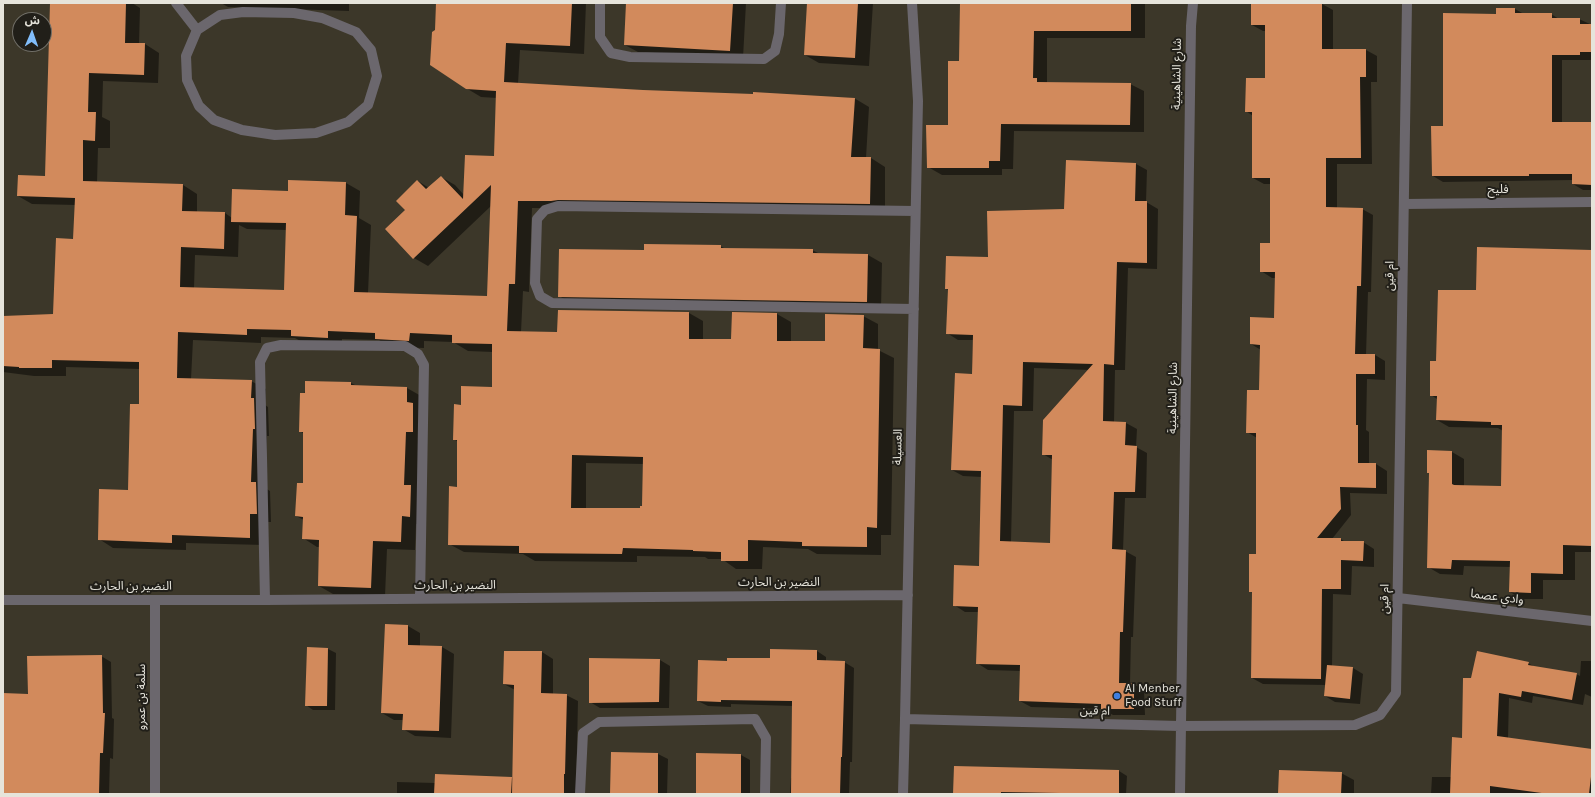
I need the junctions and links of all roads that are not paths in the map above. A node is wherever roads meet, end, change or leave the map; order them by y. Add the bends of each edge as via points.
1 (176, 3) edge
2 (600, 3) edge
3 (781, 3) edge
4 (912, 3) edge
5 (1193, 3) edge
6 (1408, 3) edge
7 (197, 30) junction
8 (1592, 202) edge
9 (1405, 204) junction
10 (915, 211) junction
11 (914, 309) junction
12 (908, 595) junction
13 (1398, 598) junction
14 (420, 599) junction
15 (3, 600) edge
16 (155, 600) junction
17 (265, 600) junction
18 (1592, 621) edge
19 (905, 719) junction
20 (1180, 726) junction
21 (155, 794) edge
22 (580, 794) edge
23 (765, 794) edge
24 (903, 794) edge
25 (1180, 794) edge

1 - 7 street
2 - 3 street via 600,37 612,53 630,57 764,59 775,51
4 - 10 street, العسيلة via 918,101
5 - 20 street, شارع الشاهينية
6 - 9 street, ام قين
7 - 7 street via 186,56 187,80 199,106 214,120 242,130 275,135 316,132 348,122 368,105 378,76 371,50 356,32 322,18 243,12 220,15
8 - 9 street, فليح
9 - 13 street, ام قين
10 - 11 street, العسيلة
10 - 11 street via 558,206 545,210 537,219 535,284 540,296 552,303
11 - 12 street, العسيلة
12 - 14 street, النضير بن الحارث
12 - 19 street, العسيلة
13 - 18 street, وادي عصما
13 - 20 street, ام قين via 1396,693 1380,715 1355,725
14 - 17 street, النضير بن الحارث
14 - 17 street via 424,365 418,354 405,346 281,344 267,348 260,362
15 - 16 street, النضير بن الحارث
16 - 17 street, النضير بن الحارث
16 - 21 street, سلمة بن عمرو
19 - 20 street, ام قين
19 - 24 street, العسيلة
20 - 25 street, شارع الشاهينية
22 - 23 street via 583,733 599,722 755,719 766,738

